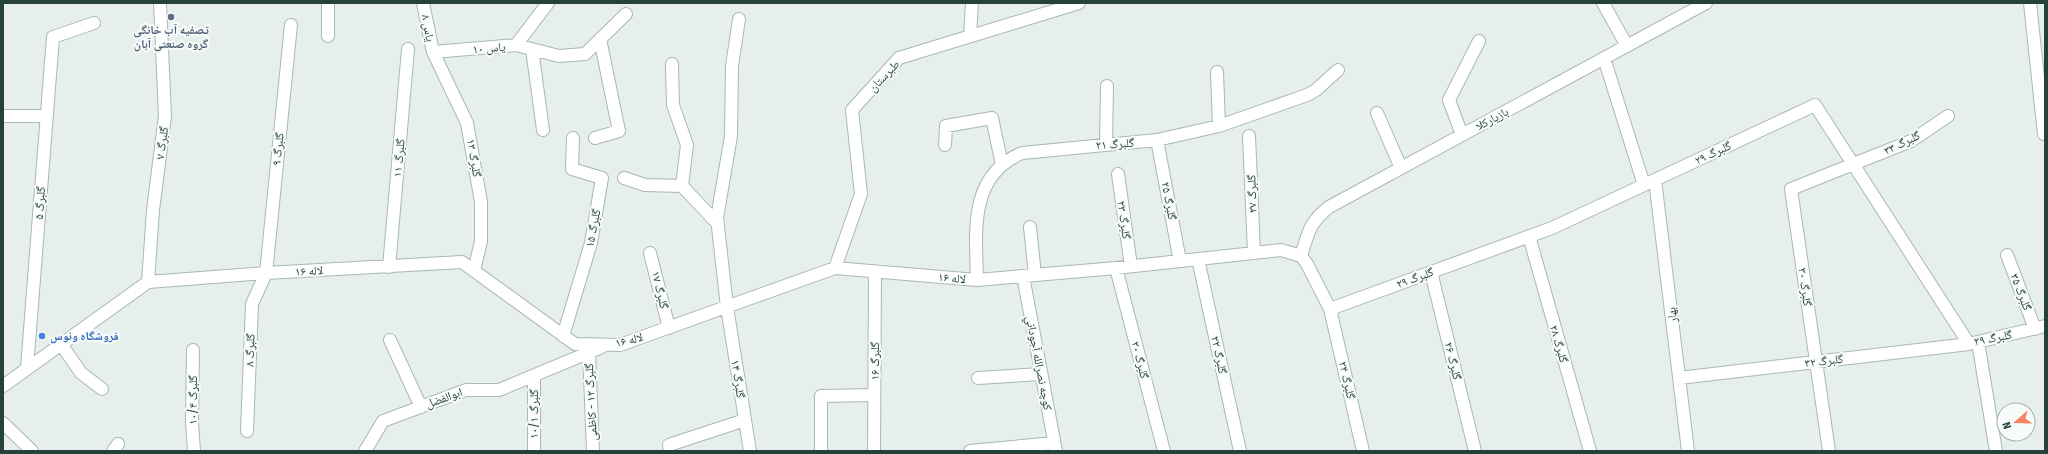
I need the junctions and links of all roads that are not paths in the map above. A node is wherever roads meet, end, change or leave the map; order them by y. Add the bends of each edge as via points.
1 (160, 3) edge
2 (328, 3) edge
3 (423, 3) edge
4 (548, 3) edge
5 (972, 3) edge
6 (1079, 3) edge
7 (1603, 3) edge
8 (1706, 3) edge
9 (2030, 3) edge
10 (626, 14) dead end
11 (739, 18) dead end
12 (94, 23) dead end
13 (291, 25) dead end
14 (328, 36) dead end
15 (970, 36) junction
16 (600, 39) junction
17 (1479, 41) dead end
18 (516, 45) junction
19 (1627, 46) junction
20 (408, 49) dead end
21 (532, 49) junction
22 (433, 52) junction
23 (1604, 58) junction
24 (672, 64) dead end
25 (1338, 70) dead end
26 (1217, 72) dead end
27 (1107, 86) dead end
28 (1377, 113) dead end
29 (3, 116) edge
30 (46, 116) junction
31 (1948, 116) dead end
32 (1219, 126) junction
33 (543, 130) dead end
34 (2044, 134) dead end
35 (1462, 135) junction
36 (1249, 136) dead end
37 (573, 138) dead end
38 (595, 138) dead end
39 (1157, 140) junction
40 (1106, 144) junction
41 (945, 145) dead end
42 (1853, 164) junction
43 (1002, 165) junction
44 (1401, 168) junction
45 (1118, 174) dead end
46 (624, 178) dead end
47 (1650, 182) junction
48 (682, 186) junction
49 (718, 224) junction
50 (1030, 227) dead end
51 (1529, 236) junction
52 (650, 253) dead end
53 (1254, 253) junction
54 (2007, 255) dead end
55 (1301, 256) junction
56 (1198, 259) junction
57 (1180, 261) junction
58 (1131, 266) junction
59 (389, 267) junction
60 (835, 268) junction
61 (1116, 268) junction
62 (474, 271) junction
63 (875, 271) junction
64 (1431, 272) junction
65 (266, 273) junction
66 (1029, 275) junction
67 (977, 280) junction
68 (148, 282) junction
69 (727, 307) junction
70 (1330, 308) junction
71 (669, 328) junction
72 (2040, 328) edge
73 (563, 336) junction
74 (390, 340) dead end
75 (1974, 343) junction
76 (61, 344) junction
77 (607, 345) junction
78 (193, 350) dead end
79 (589, 352) junction
80 (1816, 362) junction
81 (27, 368) junction
82 (1041, 374) junction
83 (534, 376) junction
84 (978, 378) dead end
85 (1679, 378) junction
86 (3, 386) edge
87 (102, 389) dead end
88 (874, 396) junction
89 (421, 407) junction
90 (745, 420) junction
91 (3, 423) edge
92 (247, 431) dead end
93 (1055, 447) edge
94 (32, 451) edge
95 (194, 451) edge
96 (365, 451) edge
97 (534, 451) edge
98 (593, 451) edge
99 (670, 451) edge
100 (750, 451) edge
101 (822, 451) edge
102 (874, 451) edge
103 (970, 451) edge
104 (1164, 451) edge
105 (1240, 451) edge
106 (1364, 451) edge
107 (1475, 451) edge
108 (1590, 451) edge
109 (1688, 451) edge
110 (1829, 451) edge
111 (1996, 451) edge

1 - 68 street, گلبرگ ۷ via 166,116 153,210
2 - 14 street
3 - 22 street, یاس ۸
4 - 18 street, یاس ۱۰
5 - 15 street
6 - 15 street, طبرستان
7 - 19 street
8 - 19 street, بازیارکلا
9 - 34 street
10 - 16 street
11 - 49 street, گلبرگ ۱۴ via 732,66 731,136
12 - 30 street, گلبرگ ۵ via 52,37
13 - 65 street, گلبرگ ۹
15 - 60 street, طبرستان via 898,58 852,110 861,194
16 - 21 street via 585,54 559,56
16 - 38 street via 619,131
17 - 35 street via 1449,100
18 - 21 street
18 - 22 street, یاس ۱۰
19 - 23 street, بازیارکلا
20 - 59 street, گلبرگ ۱۱
21 - 33 street
22 - 62 street, گلبرگ ۱۳ via 469,131 482,202 481,241
23 - 35 street, بازیارکلا
23 - 47 street, بهار
24 - 48 street via 673,105 687,145
25 - 32 street, گلبرگ ۲۱ via 1316,90 1302,98
26 - 32 street
27 - 40 street
28 - 44 street
29 - 30 street
30 - 81 street, گلبرگ ۵
31 - 42 street, گلبرگ ۳۳ via 1911,141
32 - 39 street, گلبرگ ۲۱
35 - 44 street, بازیارکلا
36 - 53 street, گلبرگ ۲۷
37 - 73 street, گلبرگ ۱۵ via 572,169 602,178 591,243
39 - 40 street, گلبرگ ۲۱
39 - 57 street, گلبرگ ۲۵
40 - 43 street, گلبرگ ۲۱ via 1022,153 1011,157
41 - 43 street via 946,126 992,118
42 - 47 street, گلبرگ ۲۹ via 1815,105
42 - 75 street, گلبرگ ۲۹
42 - 80 street, گلبرگ ۳۰ via 1791,189
43 - 67 street, گلبرگ ۲۱ via 988,183 978,204
44 - 55 street, بازیارکلا via 1329,207 1316,218 1309,230
45 - 58 street, گلبرگ ۲۳
46 - 48 street via 645,185
47 - 51 street, گلبرگ ۲۹ via 1552,228
47 - 85 street, بهار
48 - 49 street
49 - 69 street, گلبرگ ۱۴
50 - 66 street, كوچه نصرالله آجوداني
51 - 64 street, گلبرگ ۲۹
51 - 108 street, گلبرگ ۲۸
52 - 71 street, گلبرگ ۱۷
53 - 55 street, لاله ۱۶ via 1281,250
53 - 56 street, لاله ۱۶
54 - 72 street, گلبرگ ۳۵
55 - 70 street
56 - 57 street, لاله ۱۶
56 - 105 street, گلبرگ ۲۲
57 - 58 street, لاله ۱۶
58 - 61 street, لاله ۱۶
59 - 62 street, لاله ۱۶ via 462,262
59 - 65 street, لاله ۱۶
60 - 63 street, لاله ۱۶
60 - 69 street, لاله ۱۶
61 - 66 street, لاله ۱۶
61 - 104 street, گلبرگ ۲۰
62 - 73 street, لاله ۱۶
63 - 67 street, لاله ۱۶
63 - 88 street, گلبرگ ۱۶
64 - 70 street, گلبرگ ۲۹
64 - 107 street, گلبرگ ۲۶
65 - 68 street, لاله ۱۶
65 - 92 street, گلبرگ ۸ via 252,304
66 - 67 street, لاله ۱۶
66 - 82 street, كوچه نصرالله آجوداني
68 - 76 street
69 - 71 street, لاله ۱۶
69 - 90 street, گلبرگ ۱۴
70 - 106 street, گلبرگ ۲۴
71 - 77 street, لاله ۱۶ via 620,345
72 - 75 street, گلبرگ ۲۹
73 - 77 street, لاله ۱۶ via 574,344
74 - 89 street
75 - 80 street, گلبرگ ۳۲
75 - 111 street
76 - 81 street
76 - 87 street via 81,373
77 - 79 street, ابوالفضل
78 - 95 street, گلبرگ ۱۰/۴
79 - 83 street, ابوالفضل
79 - 98 street, گلبرگ ۱۲ - کاظمی
80 - 85 street, گلبرگ ۳۲
80 - 110 street, گلبرگ ۳۰
81 - 86 street
82 - 84 street
82 - 93 street, كوچه نصرالله آجوداني
83 - 89 street, ابوالفضل via 499,390 466,390
83 - 97 street, گلبرگ ۱۰/۱
85 - 109 street, بهار
88 - 101 street via 821,396
88 - 102 street, گلبرگ ۱۶
89 - 96 street, ابوالفضل via 383,421
90 - 99 street via 670,445
90 - 100 street, گلبرگ ۱۴
91 - 94 street
93 - 103 street

